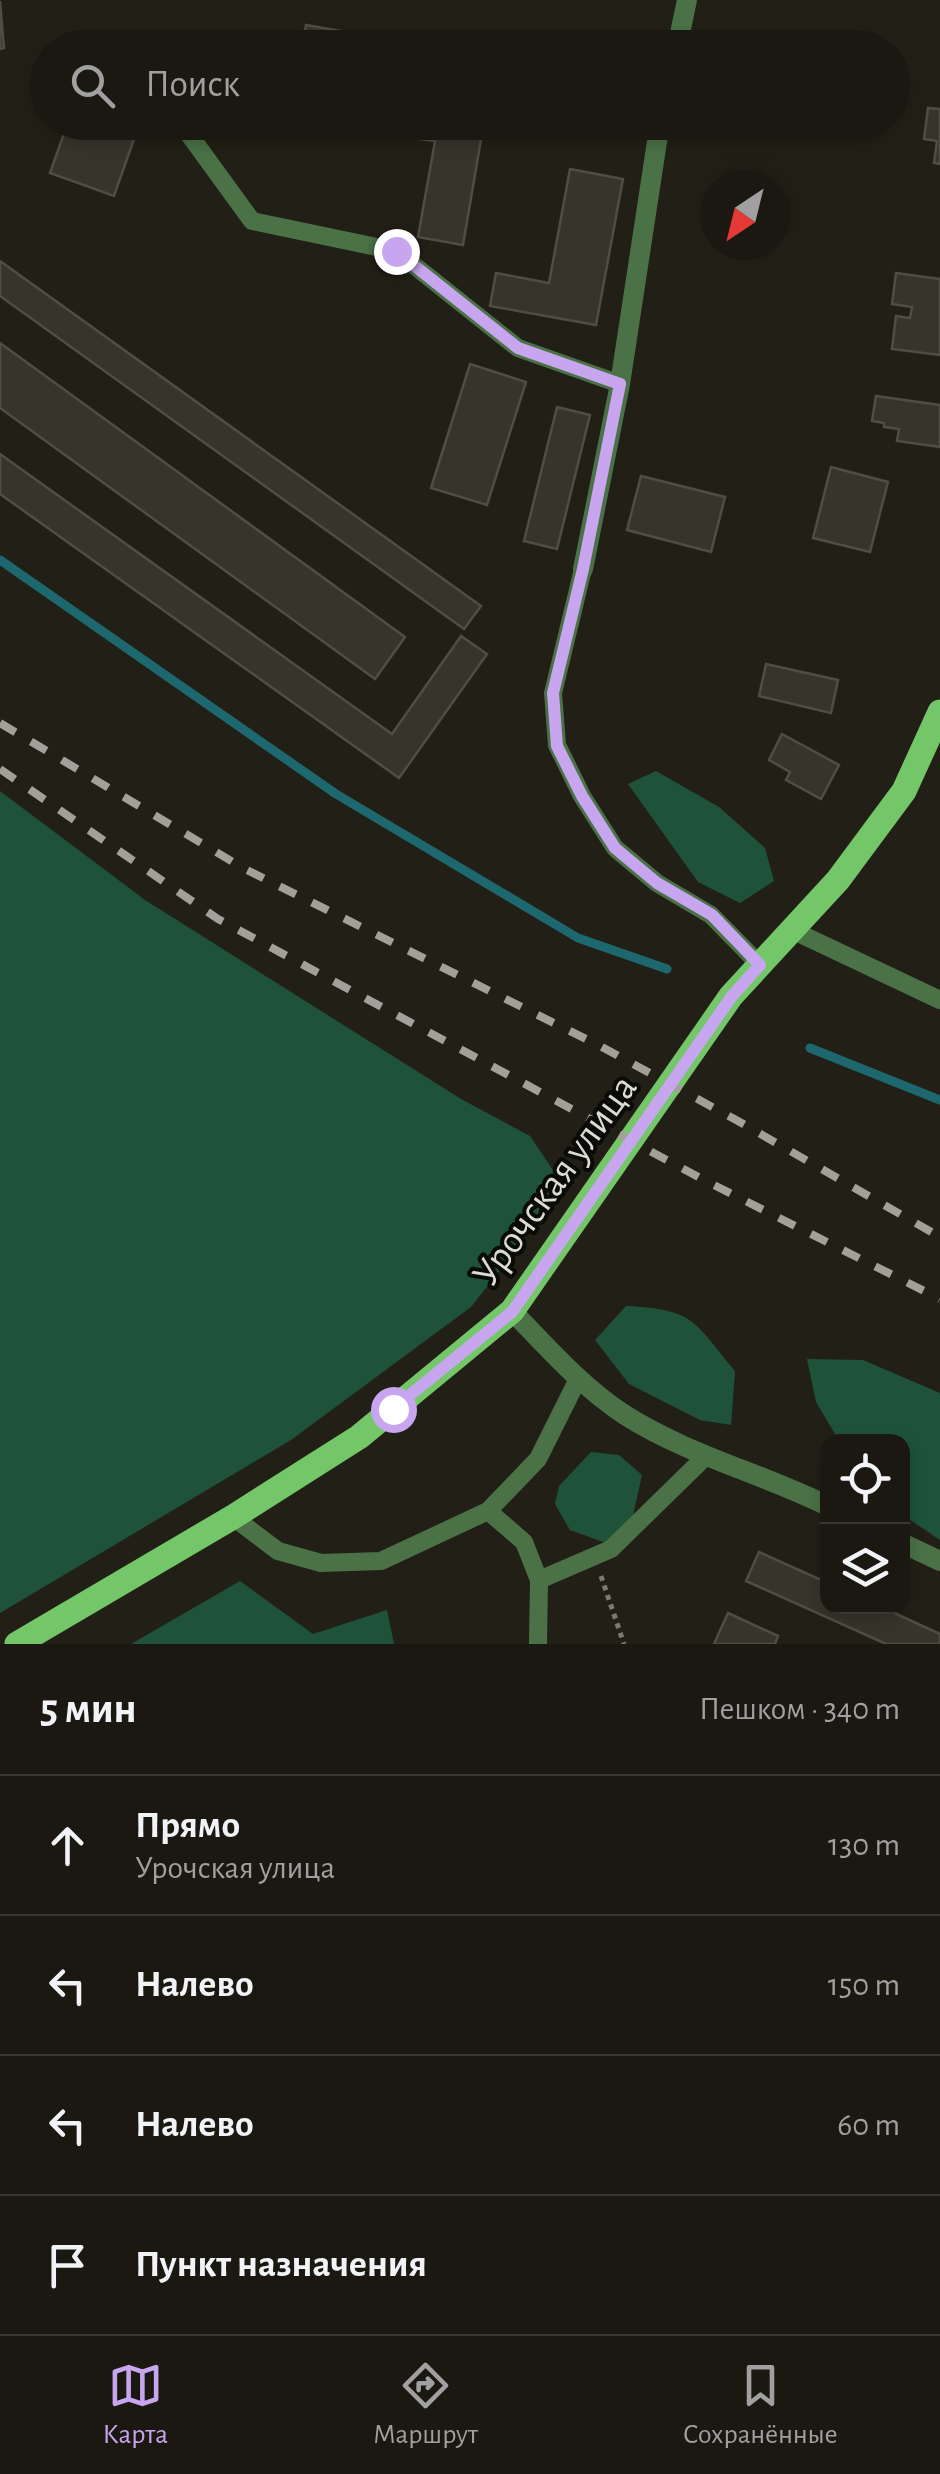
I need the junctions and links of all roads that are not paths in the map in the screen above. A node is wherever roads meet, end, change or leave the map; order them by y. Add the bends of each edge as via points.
1 (688, 0) edge
2 (680, 30) edge
3 (193, 140) edge
4 (657, 140) edge
5 (620, 384) junction
6 (583, 569) joint
7 (940, 712) edge
8 (792, 930) junction
9 (760, 965) junction
10 (940, 1000) edge
11 (512, 1312) junction
12 (578, 1379) junction
13 (705, 1457) junction
14 (820, 1502) edge
15 (488, 1510) junction
16 (233, 1517) junction
17 (910, 1547) edge
18 (940, 1562) edge
19 (539, 1580) junction
20 (17, 1644) edge
21 (538, 1644) edge

1 - 2 street
3 - 5 lane via 252,221 396,251 518,348
4 - 5 street
5 - 6 street
6 - 9 lane via 553,693 557,746 615,848 712,915
7 - 8 main road, Урочская улица via 904,791
8 - 9 main road, Урочская улица
8 - 10 lane
9 - 11 main road, Урочская улица
11 - 12 street
11 - 16 main road, Урочская улица via 359,1436
12 - 13 street via 626,1415
12 - 15 lane via 538,1460
13 - 14 street
13 - 19 lane via 611,1548
15 - 16 lane via 382,1560 321,1563 278,1551
15 - 19 lane via 524,1542
16 - 20 main road, Урочская улица
17 - 18 street
19 - 21 lane

